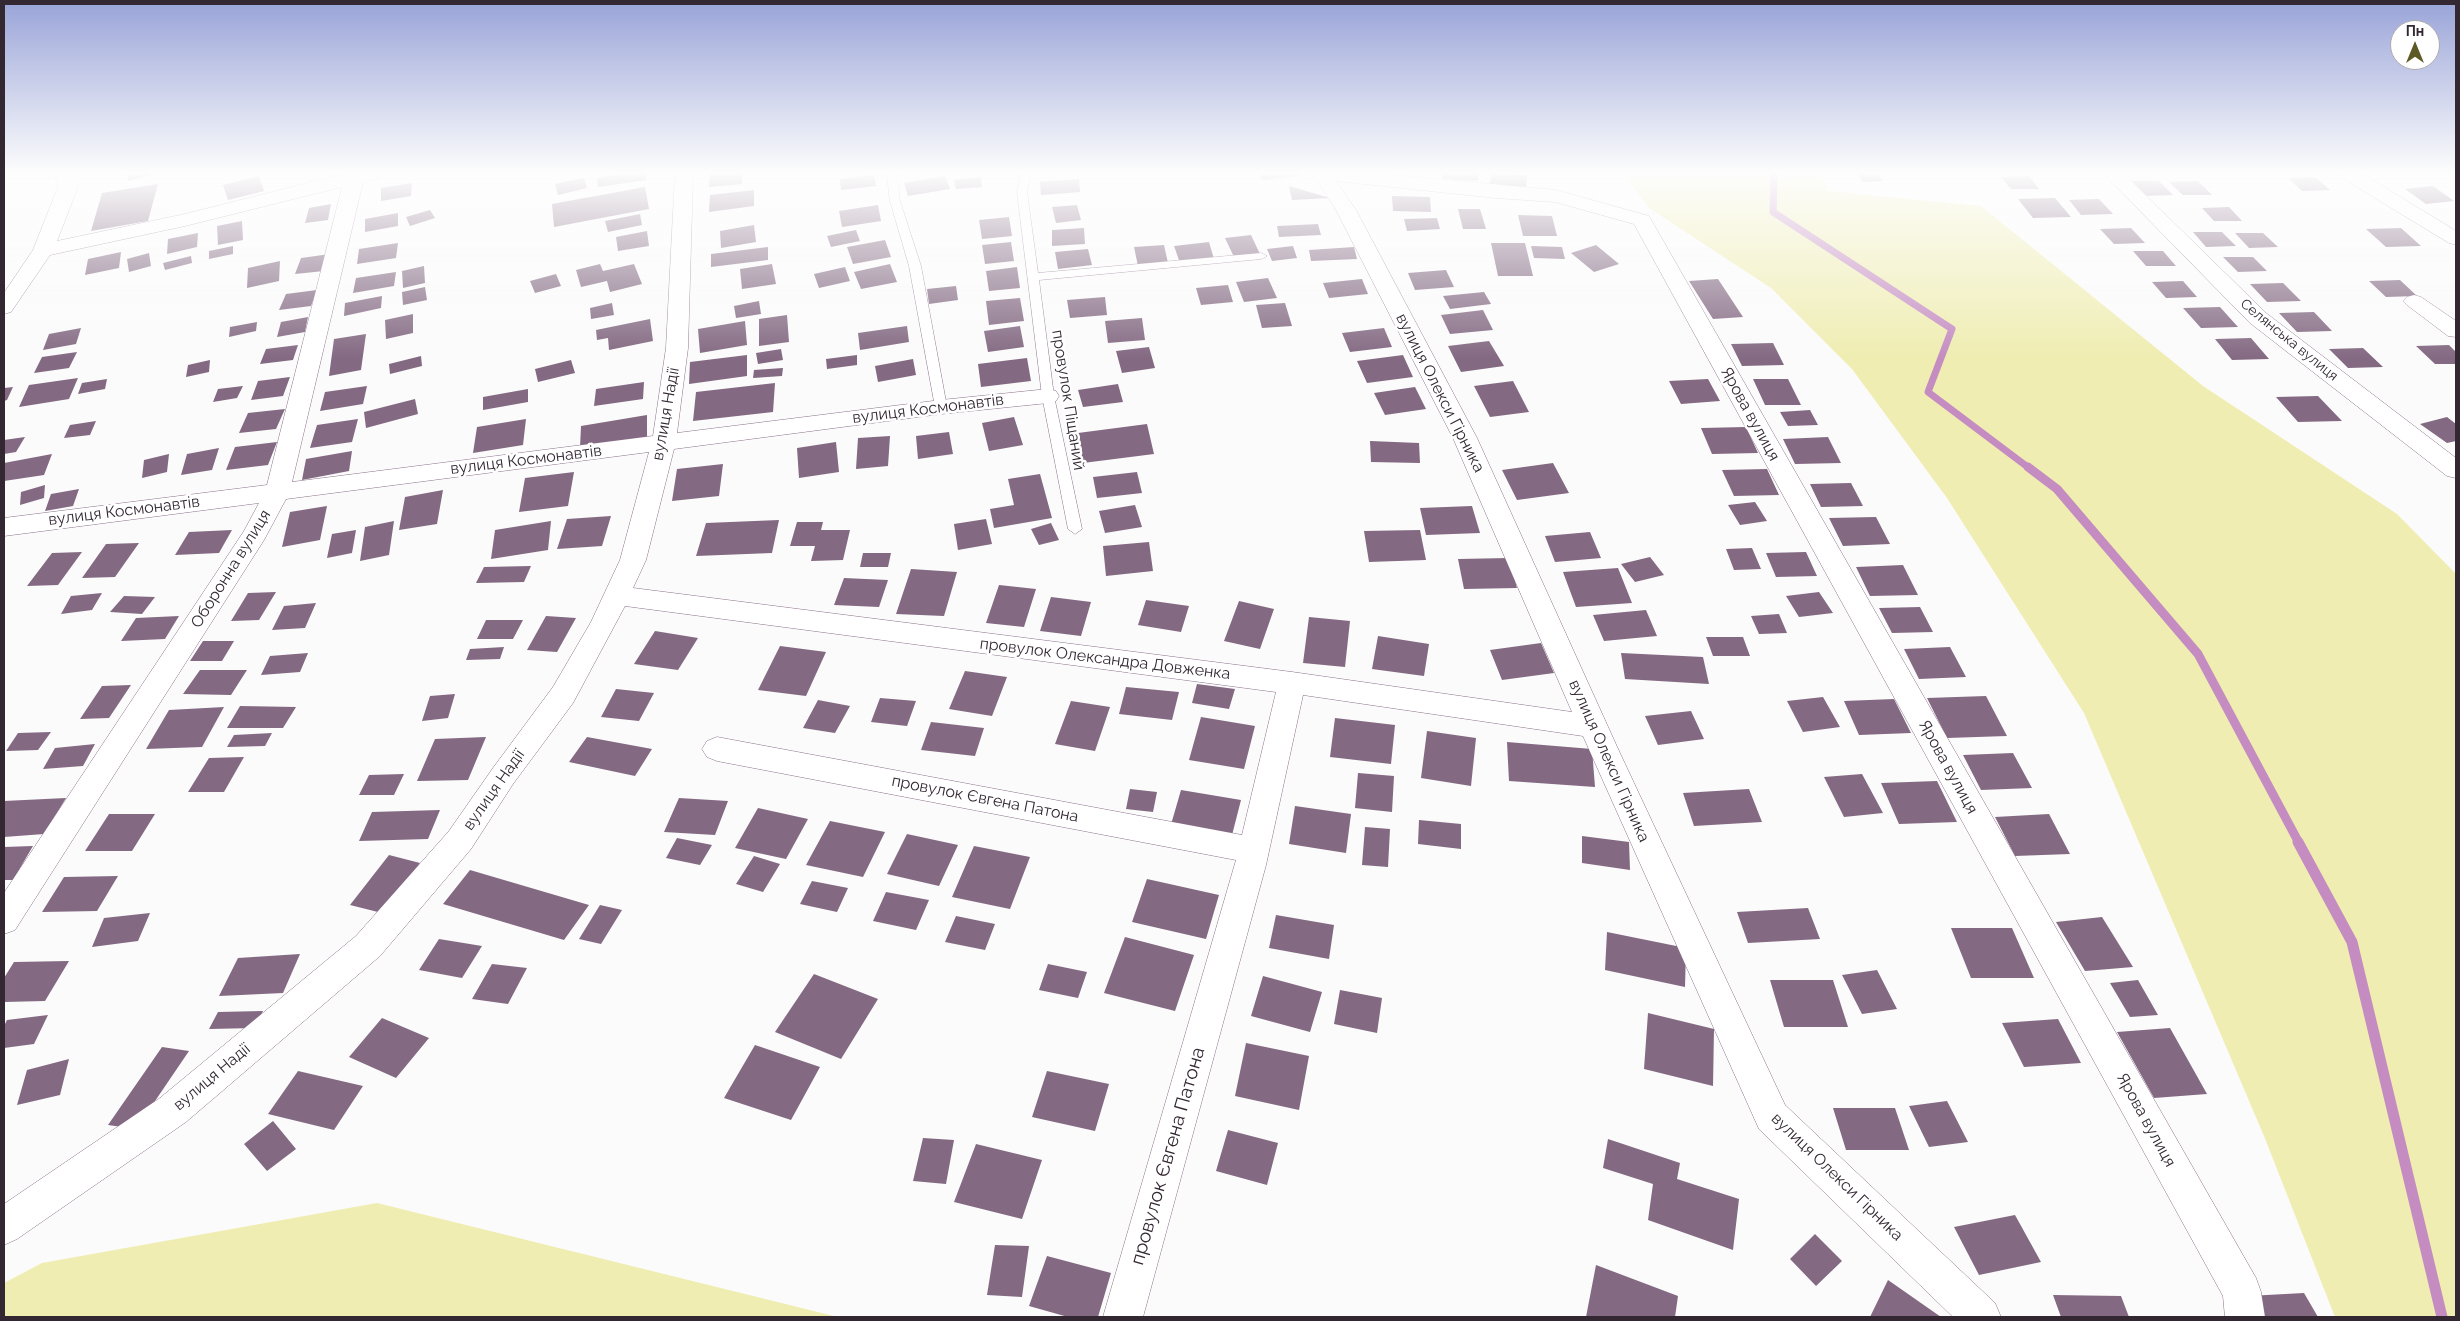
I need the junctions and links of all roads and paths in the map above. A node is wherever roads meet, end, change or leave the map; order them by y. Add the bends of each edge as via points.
1 (48, 236) edge
2 (110, 236) edge
3 (344, 236) edge
4 (682, 236) edge
5 (906, 236) edge
6 (1028, 236) edge
7 (1359, 236) edge
8 (1651, 236) edge
9 (2175, 236) edge
10 (42, 250) junction
11 (1262, 256) dead end
12 (1033, 277) junction
13 (2414, 301) dead end
14 (4, 308) edge
15 (2456, 331) edge
16 (1048, 396) junction
17 (941, 407) junction
18 (664, 442) junction
19 (2456, 470) edge
20 (278, 491) junction
21 (4, 527) edge
22 (1075, 529) dead end
23 (617, 595) junction
24 (1292, 683) junction
25 (1593, 726) junction
26 (716, 749) dead end
27 (1253, 850) junction
28 (4, 920) edge
29 (4, 1226) edge
30 (1971, 1307) edge
31 (1123, 1317) edge
32 (2245, 1317) edge

1 - 10 street
2 - 10 street
3 - 20 street, Оборонна вулиця
4 - 18 street, вулиця Надії via 677,348
5 - 17 lane via 915,266
6 - 12 lane, провулок Піщаний
7 - 25 street, вулиця Олекси Гірника via 1465,438
8 - 32 street, Ярова вулиця via 2242,1292
9 - 19 street, Селянська вулиця via 2258,318
10 - 14 street
11 - 12 lane
12 - 16 lane, провулок Піщаний
13 - 15 street
16 - 17 street, вулиця Космонавтів
16 - 22 lane, провулок Піщаний
17 - 18 street, вулиця Космонавтів
18 - 20 street, вулиця Космонавтів
18 - 23 street, вулиця Надії via 634,560
20 - 21 street, вулиця Космонавтів
20 - 28 street, Оборонна вулиця via 255,534
23 - 24 street, провулок Олександра Довженка
23 - 29 street, вулиця Надії via 563,695 460,840 368,946 173,1110
24 - 25 street, провулок Олександра Довженка
24 - 27 street, провулок Євгена Патона
25 - 30 street, вулиця Олекси Гірника via 1772,1117
26 - 27 street, провулок Євгена Патона
27 - 31 street, провулок Євгена Патона

